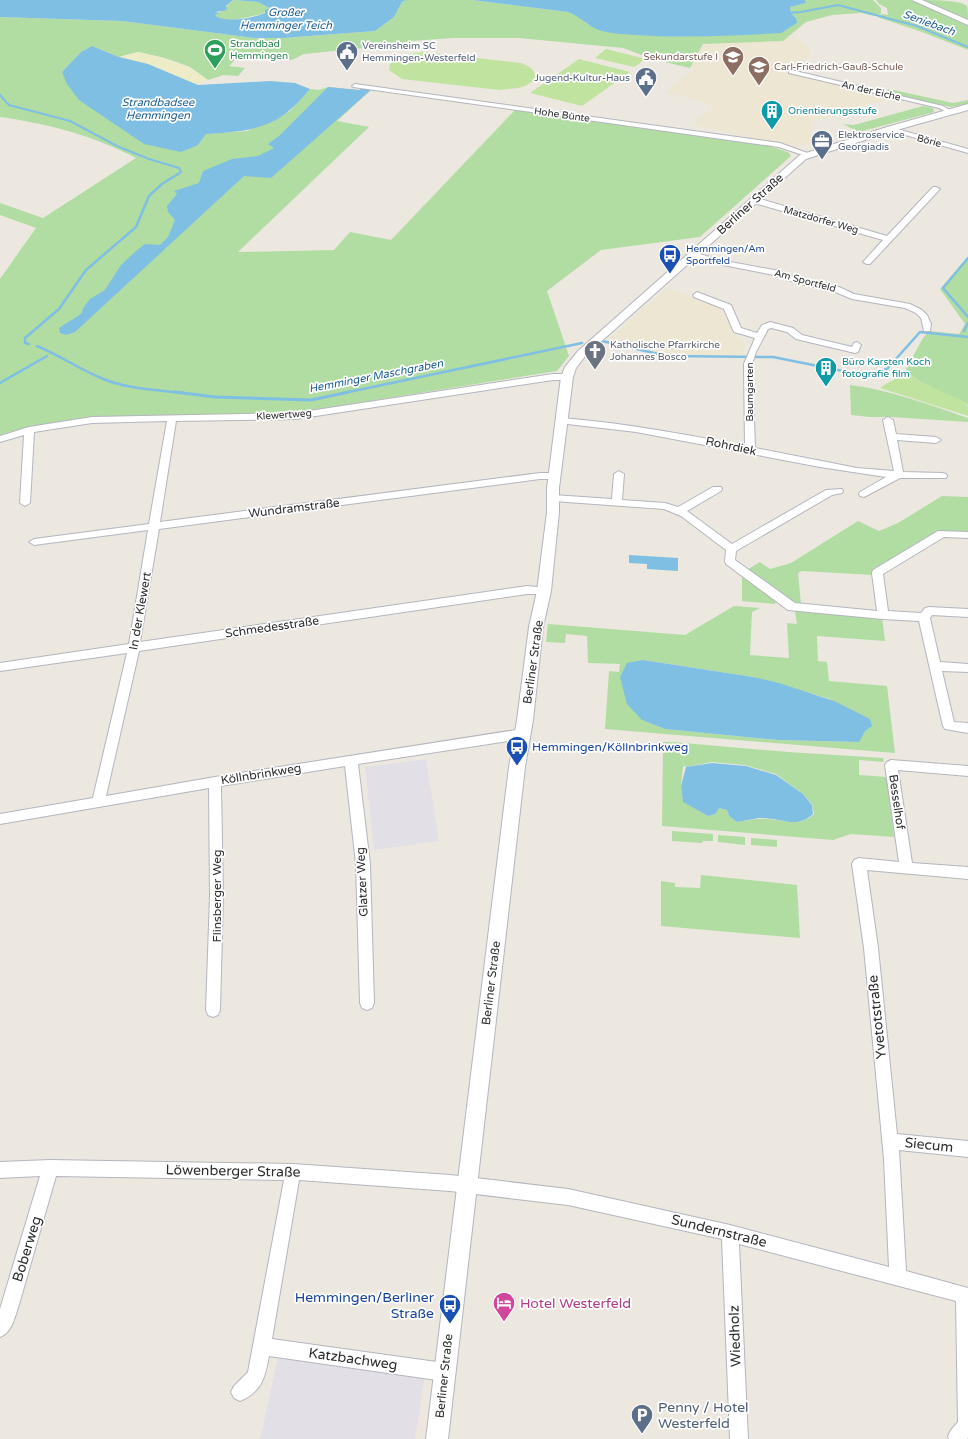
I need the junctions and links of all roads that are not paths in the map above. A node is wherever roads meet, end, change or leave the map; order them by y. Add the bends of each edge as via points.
1 (916, 0) edge
2 (968, 23) edge
3 (791, 72) dead end
4 (355, 86) dead end
5 (968, 107) edge
6 (950, 112) junction
7 (890, 129) junction
8 (968, 151) edge
9 (806, 156) junction
10 (936, 189) dead end
11 (754, 200) junction
12 (888, 240) junction
13 (693, 254) junction
14 (867, 262) dead end
15 (697, 295) dead end
16 (927, 329) dead end
17 (760, 337) junction
18 (857, 345) dead end
19 (567, 377) junction
20 (172, 419) junction
21 (888, 420) dead end
22 (562, 421) junction
23 (29, 430) junction
24 (892, 437) junction
25 (0, 439) edge
26 (936, 440) dead end
27 (750, 450) junction
28 (619, 474) dead end
29 (899, 474) junction
30 (554, 476) junction
31 (942, 476) dead end
32 (717, 489) dead end
33 (838, 491) dead end
34 (864, 494) dead end
35 (553, 498) junction
36 (25, 502) dead end
37 (617, 503) junction
38 (679, 511) junction
39 (155, 526) junction
40 (968, 535) edge
41 (34, 542) dead end
42 (732, 549) junction
43 (544, 591) junction
44 (968, 614) edge
45 (883, 615) junction
46 (924, 617) junction
47 (134, 647) junction
48 (935, 666) junction
49 (0, 667) edge
50 (968, 668) edge
51 (968, 728) edge
52 (522, 734) junction
53 (351, 761) junction
54 (968, 771) edge
55 (215, 782) junction
56 (98, 802) junction
57 (0, 819) edge
58 (906, 868) junction
59 (968, 873) edge
60 (367, 1003) dead end
61 (213, 1010) dead end
62 (890, 1141) junction
63 (968, 1149) edge
64 (50, 1168) junction
65 (0, 1170) edge
66 (293, 1172) junction
67 (466, 1185) junction
68 (730, 1232) junction
69 (898, 1278) junction
70 (966, 1296) edge
71 (0, 1328) edge
72 (262, 1346) junction
73 (444, 1372) junction
74 (240, 1392) dead end
75 (957, 1436) dead end
76 (437, 1439) edge
77 (739, 1439) edge

1 - 2 street
3 - 6 street, An der Eiche via 941,107
4 - 9 street, Hohe Bünte via 769,144
5 - 6 street, Berliner Straße
6 - 7 street, Berliner Straße
7 - 8 street, Börie
7 - 9 street, Berliner Straße
9 - 11 street, Berliner Straße
10 - 12 street
11 - 12 street, Matzdorfer Weg
11 - 13 street, Berliner Straße
12 - 14 street
13 - 16 street, Am Sportfeld via 718,262 776,273 800,282 836,289 852,296 907,306 925,316 928,322
13 - 19 street, Berliner Straße via 582,352 571,366
15 - 17 street via 728,307 737,330
17 - 18 street, Baumgarten via 765,327 770,325 790,330 799,336 855,350
17 - 27 street, Baumgarten via 750,358
19 - 20 street, Klewertweg via 296,416
19 - 22 street, Berliner Straße
20 - 23 street, Klewertweg via 92,420
20 - 39 street, In der Klewert
21 - 24 street
22 - 27 street, Rohrdiek via 594,422 649,430
22 - 30 street, Berliner Straße
23 - 25 street, Klewertweg
23 - 36 street
24 - 26 street
24 - 29 street
27 - 29 street, Rohrdiek via 859,472
28 - 37 street
29 - 31 street, Rohrdiek
29 - 34 street
30 - 35 street, Berliner Straße
30 - 39 street, Wundramstraße
32 - 38 street
33 - 42 street via 830,492
35 - 37 street
35 - 43 street, Berliner Straße
37 - 38 street via 665,506
38 - 42 street
39 - 41 street, Wundramstraße
39 - 47 street, In der Klewert
40 - 45 street via 942,533 877,573
42 - 45 street via 730,561 792,607
43 - 47 street, Schmedesstraße via 527,590
43 - 52 street, Berliner Straße via 536,627
44 - 46 street via 929,611
45 - 46 street
46 - 48 street
47 - 49 street, Schmedesstraße
47 - 56 street, In der Klewert
48 - 50 street
48 - 51 street via 948,726
52 - 53 street, Köllnbrinkweg
52 - 67 street, Berliner Straße
53 - 55 street, Köllnbrinkweg
53 - 60 street, Glatzer Weg via 363,864
54 - 58 street, Besselhof via 891,765
55 - 56 street, Köllnbrinkweg
55 - 61 street, Flinsberger Weg via 217,936
56 - 57 street, Köllnbrinkweg
58 - 59 street, Yvetotstraße
58 - 62 street, Yvetotstraße via 860,864
62 - 63 street, Siecum
62 - 69 street, Yvetotstraße
64 - 65 street, Löwenberger Straße
64 - 66 street, Löwenberger Straße
64 - 71 street, Boberweg via 9,1308
66 - 67 street, Löwenberger Straße
66 - 72 street
67 - 68 street, Sundernstraße via 568,1197
67 - 73 street, Berliner Straße
68 - 69 street, Sundernstraße
68 - 77 street, Wiedholz
69 - 70 street, Sundernstraße
70 - 75 street via 967,1426
72 - 73 street, Katzbachweg
72 - 74 street via 256,1378
73 - 76 street, Berliner Straße

